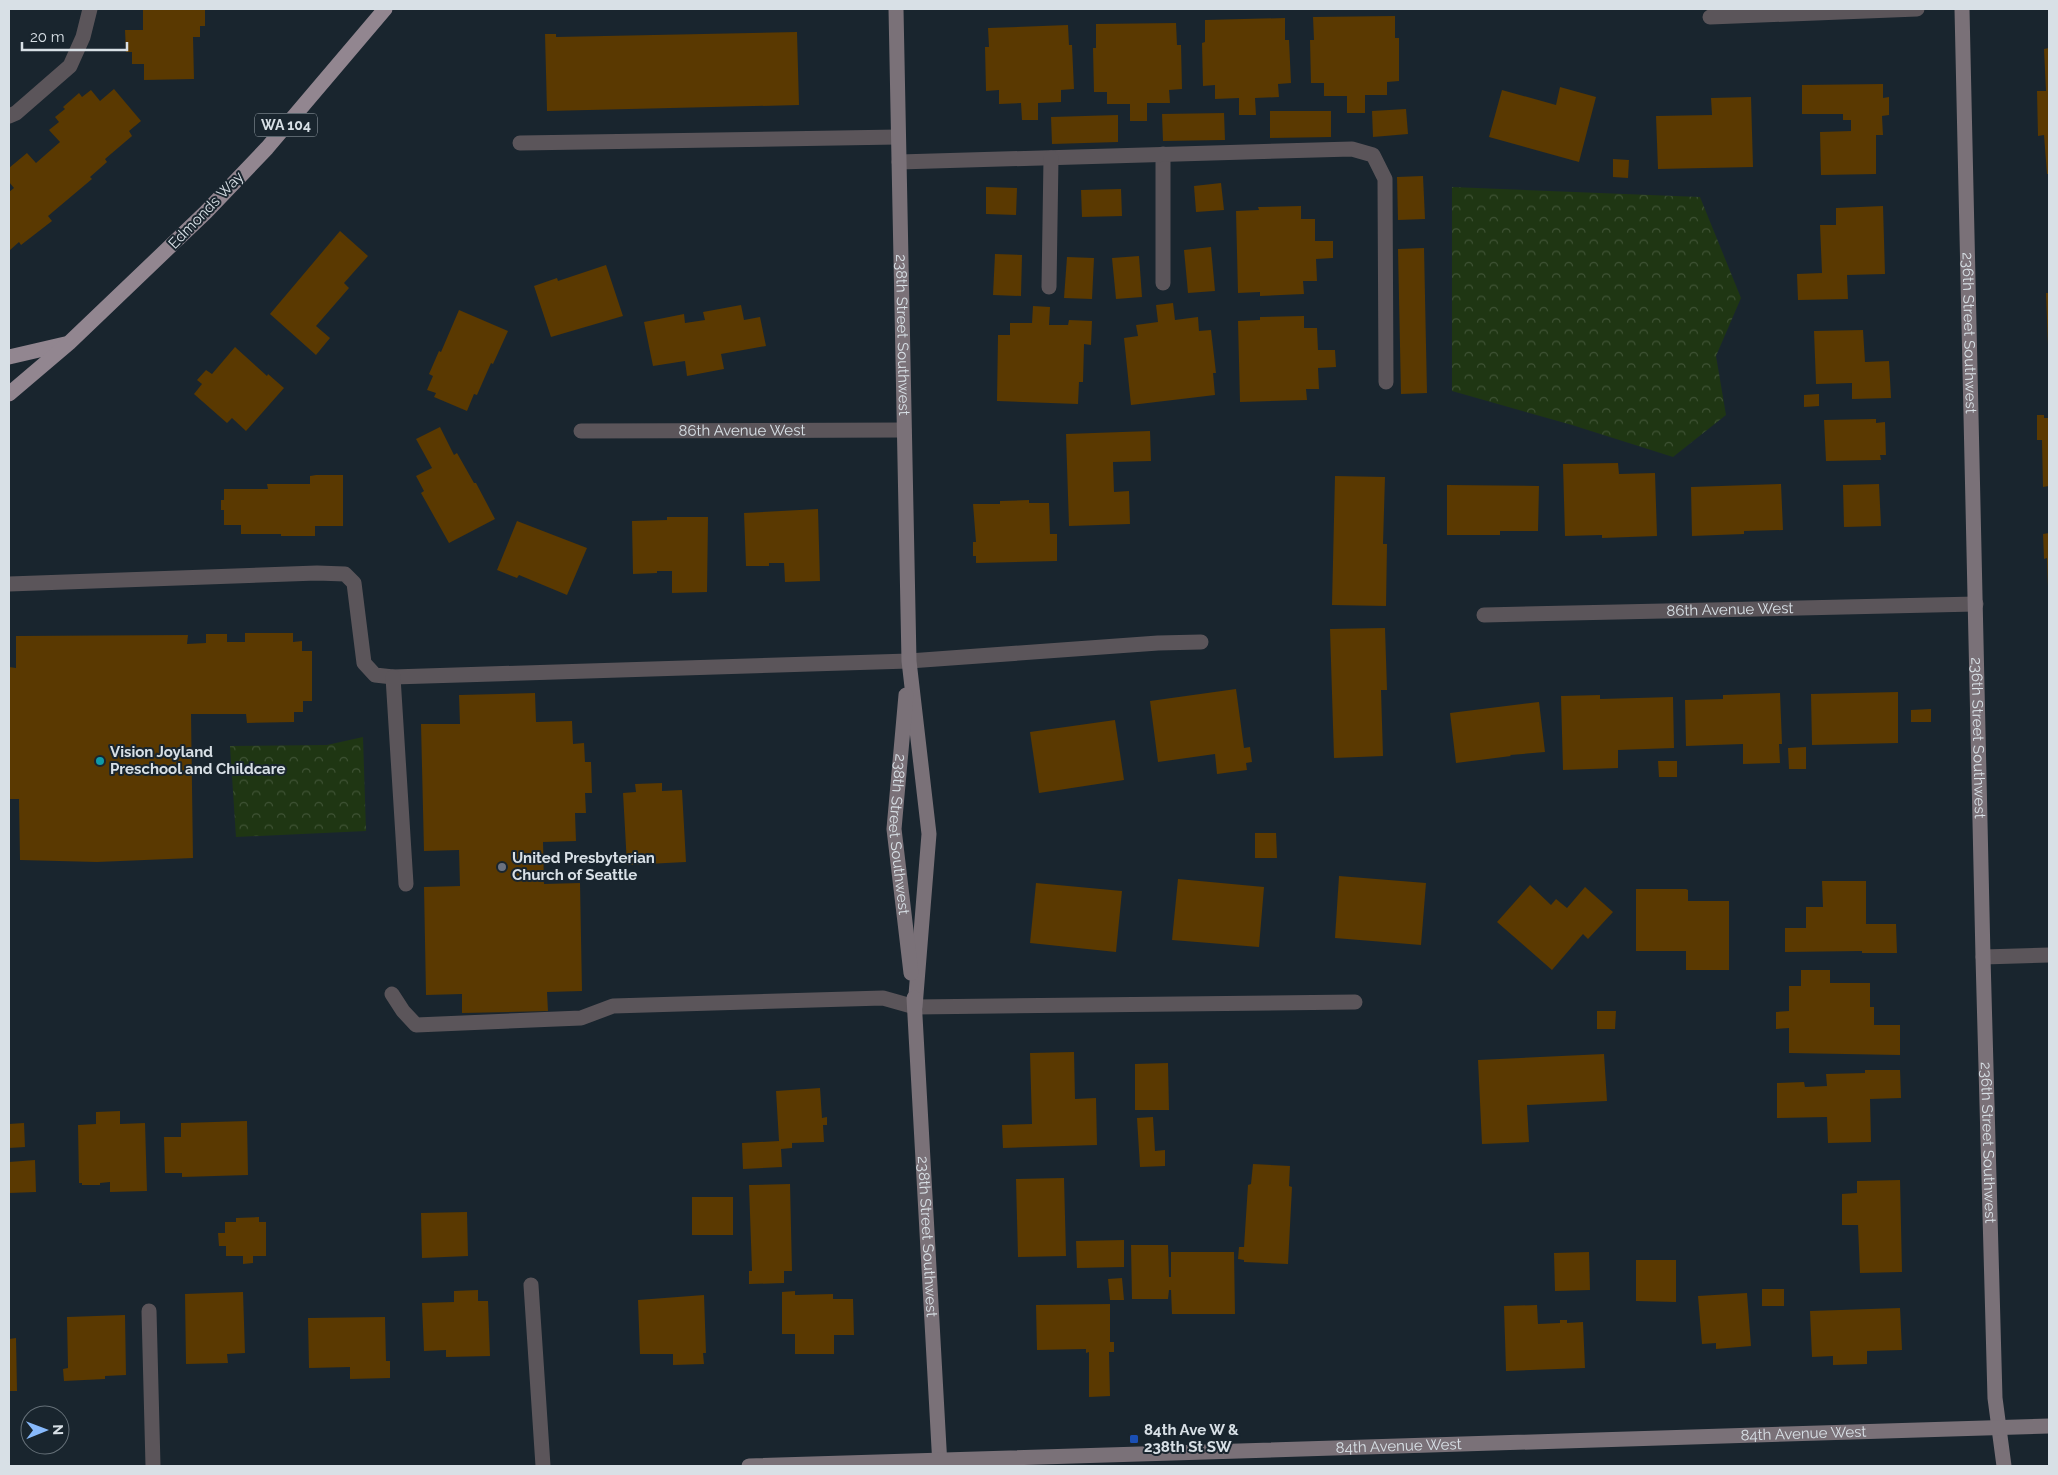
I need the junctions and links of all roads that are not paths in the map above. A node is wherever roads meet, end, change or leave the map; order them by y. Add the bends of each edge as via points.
1 (90, 9) edge
2 (385, 9) edge
3 (896, 9) edge
4 (1917, 9) edge
5 (1962, 9) edge
6 (1710, 17) dead end
7 (9, 116) edge
8 (898, 138) junction
9 (520, 143) dead end
10 (1163, 154) junction
11 (1051, 158) junction
12 (899, 162) junction
13 (1163, 283) dead end
14 (1049, 287) dead end
15 (69, 343) junction
16 (9, 357) edge
17 (1386, 382) dead end
18 (9, 394) edge
19 (904, 430) junction
20 (581, 431) dead end
21 (9, 584) edge
22 (1976, 604) junction
23 (1484, 614) dead end
24 (1201, 642) dead end
25 (909, 661) junction
26 (393, 677) junction
27 (406, 884) dead end
28 (2049, 955) edge
29 (1983, 957) junction
30 (392, 994) dead end
31 (1355, 1002) dead end
32 (915, 1007) junction
33 (531, 1285) dead end
34 (149, 1311) dead end
35 (2049, 1426) edge
36 (1999, 1428) junction
37 (940, 1463) edge
38 (153, 1466) edge
39 (543, 1466) edge
40 (749, 1466) edge
41 (2004, 1466) edge

1 - 7 street via 70,66
2 - 15 main road, Edmonds Way / WA 104 via 267,148 220,198
3 - 8 street, 238th Street Southwest
4 - 6 street
5 - 22 street, 236th Street Southwest
8 - 9 street
8 - 12 street, 238th Street Southwest
10 - 11 street
10 - 13 street
10 - 17 street via 1352,149 1372,155 1385,180
11 - 12 street
11 - 14 street
12 - 19 street, 238th Street Southwest
15 - 16 main road
15 - 18 main road, Edmonds Way / WA 104
19 - 20 street, 86th Avenue West
19 - 25 street, 238th Street Southwest
21 - 26 street via 344,574 354,583 364,663 375,675
22 - 23 street, 86th Avenue West
22 - 29 street, 236th Street Southwest
24 - 25 street
25 - 26 street
25 - 32 street, 238th Street Southwest via 929,834
25 - 32 street, 238th Street Southwest via 894,830
26 - 27 street
28 - 29 street
29 - 36 street, 236th Street Southwest via 1995,1398
30 - 32 street via 416,1024 581,1018 613,1006 883,998
31 - 32 street
32 - 37 street, 238th Street Southwest
33 - 39 street
34 - 38 street
35 - 36 street, 84th Avenue West
36 - 37 street, 84th Avenue West
36 - 41 street, 236th Street Southwest
37 - 40 street, 84th Avenue West

